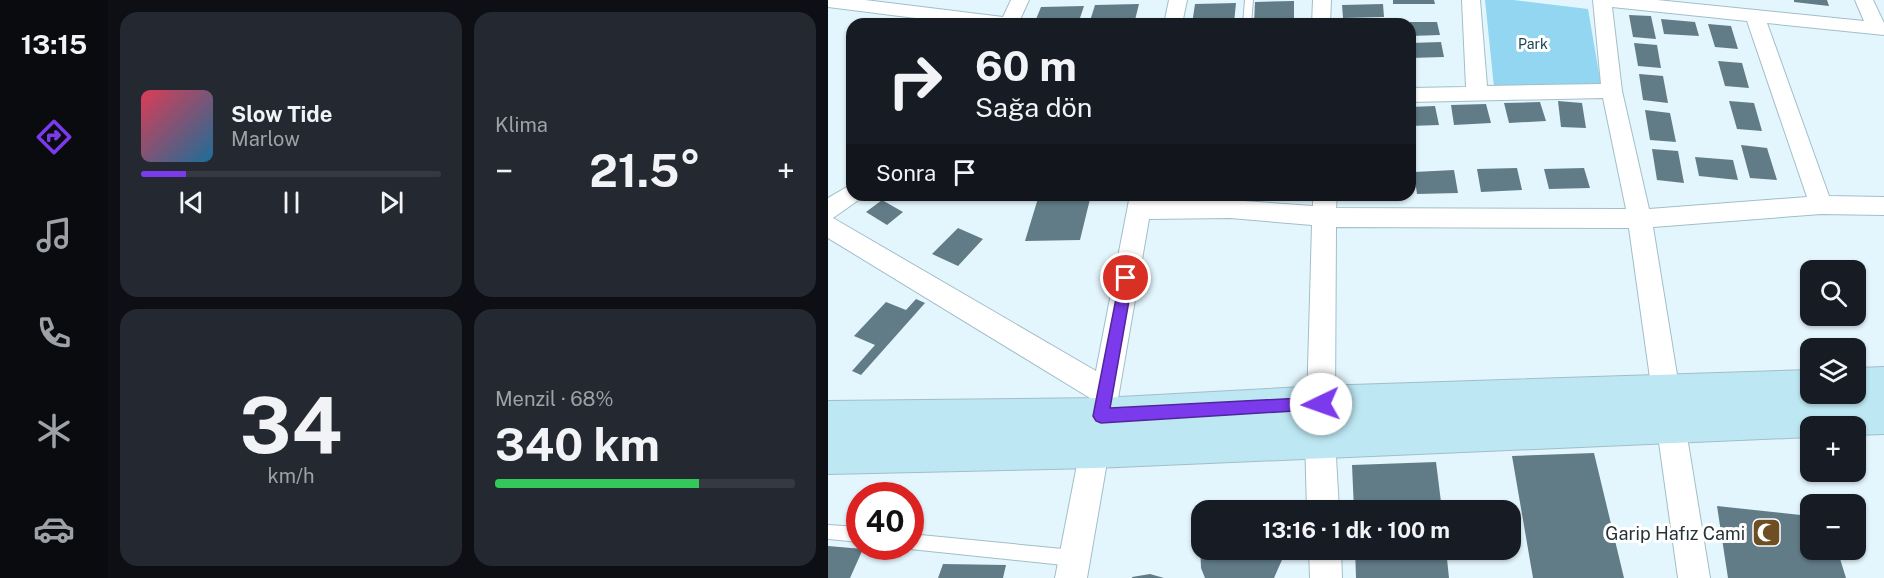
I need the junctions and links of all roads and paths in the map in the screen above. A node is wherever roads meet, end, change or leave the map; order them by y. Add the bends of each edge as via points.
1 (1020, 0) edge
2 (1178, 0) edge
3 (1249, 0) edge
4 (1322, 0) edge
5 (1471, 0) edge
6 (1602, 0) edge
7 (1864, 0) edge
8 (836, 3) edge
9 (1755, 16) junction
10 (960, 18) edge
11 (1012, 18) edge
12 (1174, 18) edge
13 (1248, 18) edge
14 (1321, 18) edge
15 (828, 22) edge
16 (1880, 29) edge
17 (1612, 91) junction
18 (1477, 94) junction
19 (1416, 95) edge
20 (846, 197) edge
21 (1140, 202) edge
22 (1821, 205) junction
23 (1326, 206) edge
24 (1884, 206) edge
25 (828, 210) edge
26 (1640, 219) junction
27 (828, 226) edge
28 (1884, 384) edge
29 (1866, 385) edge
30 (1800, 389) edge
31 (1668, 409) junction
32 (1884, 416) edge
33 (828, 419) edge
34 (1100, 419) junction
35 (1321, 422) junction
36 (828, 455) edge
37 (1323, 500) edge
38 (828, 532) edge
39 (846, 534) edge
40 (924, 543) edge
41 (1325, 560) edge
42 (1073, 568) edge
43 (1326, 578) edge
44 (1694, 578) edge

1 - 11 street
2 - 12 street
3 - 13 lane
4 - 14 street
5 - 18 street
6 - 9 street
6 - 17 street
7 - 16 street
8 - 10 street
8 - 15 street
9 - 16 street
9 - 22 street
17 - 18 street
17 - 26 street
18 - 19 street
20 - 25 street
21 - 23 street via 1230,209
21 - 34 street
22 - 24 street
22 - 26 street
23 - 26 street
23 - 35 street
26 - 31 street
27 - 34 street
28 - 29 street
30 - 31 street
31 - 32 street
31 - 35 street
31 - 44 street
33 - 34 street
34 - 35 street
34 - 36 street
34 - 42 street
35 - 37 street
38 - 39 lane
40 - 42 lane
41 - 43 street

